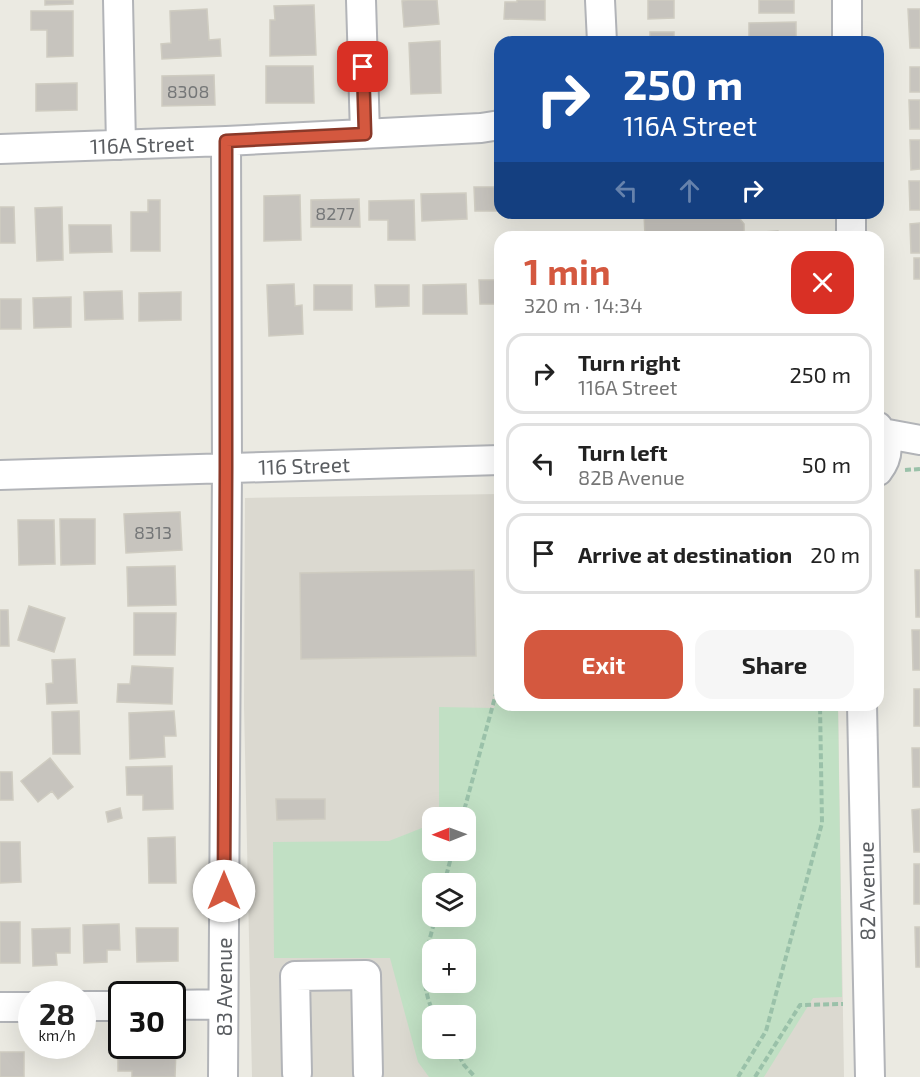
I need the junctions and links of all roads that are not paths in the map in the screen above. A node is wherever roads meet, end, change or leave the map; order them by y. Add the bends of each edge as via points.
1 (118, 0) edge
2 (361, 0) edge
3 (600, 0) edge
4 (847, 0) edge
5 (602, 36) edge
6 (848, 36) edge
7 (494, 126) edge
8 (365, 134) junction
9 (226, 141) junction
10 (121, 145) junction
11 (0, 149) edge
12 (884, 431) edge
13 (884, 438) edge
14 (920, 440) edge
15 (494, 460) edge
16 (226, 468) junction
17 (893, 470) edge
18 (0, 475) edge
19 (862, 711) edge
20 (223, 1004) junction
21 (186, 1005) edge
22 (0, 1007) edge
23 (18, 1007) edge
24 (297, 1073) dead end
25 (368, 1073) dead end
26 (223, 1077) edge
27 (870, 1077) edge

1 - 10 street
2 - 8 street
3 - 5 street
4 - 6 street
7 - 8 street, 116A Street
8 - 9 street, 116A Street
9 - 10 street, 116A Street
9 - 16 street, 83 Avenue
10 - 11 street, 116A Street
12 - 14 street
13 - 17 street
15 - 16 street, 116 Street
16 - 18 street, 116 Street
16 - 20 street, 83 Avenue
19 - 27 street, 82 Avenue
20 - 21 street
20 - 26 street, 83 Avenue
22 - 23 street
24 - 25 street via 295,976 366,975

